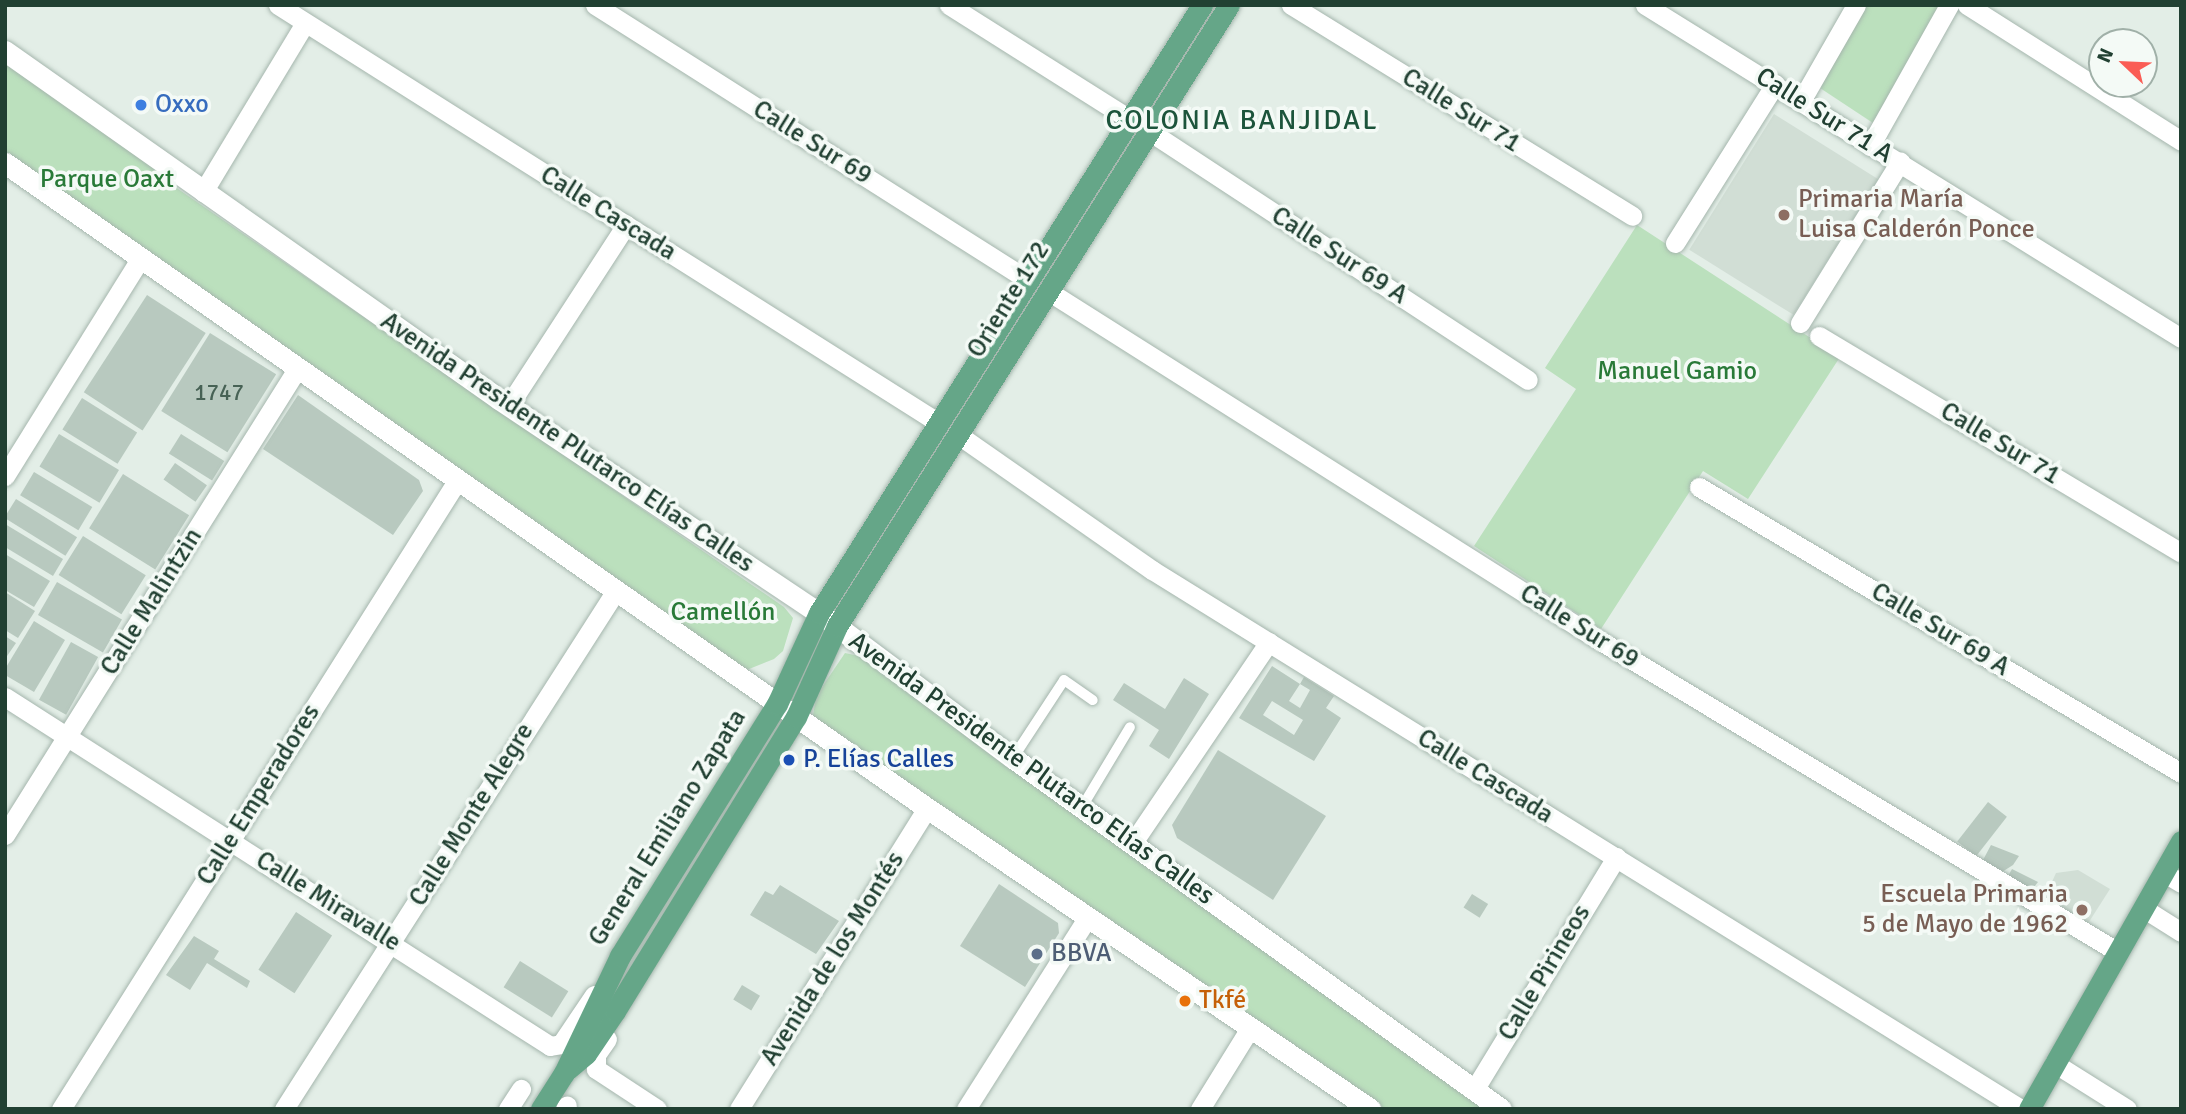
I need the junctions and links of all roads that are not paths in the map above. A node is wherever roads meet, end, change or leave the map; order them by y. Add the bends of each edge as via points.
1 (278, 5) edge
2 (595, 5) edge
3 (949, 5) edge
4 (1202, 5) edge
5 (1229, 5) edge
6 (1291, 5) edge
7 (1645, 5) edge
8 (1856, 5) edge
9 (1949, 5) edge
10 (1967, 5) edge
11 (305, 23) junction
12 (5, 51) edge
13 (1774, 85) junction
14 (1801, 101) junction
15 (1129, 119) junction
16 (1149, 131) junction
17 (2181, 141) edge
18 (1870, 146) junction
19 (5, 163) edge
20 (1900, 163) junction
21 (203, 192) junction
22 (1632, 216) dead end
23 (626, 225) junction
24 (1675, 243) dead end
25 (140, 259) junction
26 (1028, 280) junction
27 (1048, 291) junction
28 (1800, 323) dead end
29 (1819, 336) dead end
30 (2181, 338) edge
31 (297, 369) junction
32 (1528, 380) dead end
33 (509, 405) junction
34 (948, 428) junction
35 (5, 476) edge
36 (457, 481) junction
37 (1699, 487) dead end
38 (2181, 553) edge
39 (615, 592) junction
40 (828, 619) junction
41 (1269, 642) junction
42 (5, 697) edge
43 (1093, 700) dead end
44 (778, 704) junction
45 (796, 717) junction
46 (1130, 727) dead end
47 (68, 737) junction
48 (1013, 758) junction
49 (2181, 774) edge
50 (927, 808) junction
51 (1081, 808) junction
52 (5, 835) edge
53 (230, 841) junction
54 (2181, 841) edge
55 (1132, 844) junction
56 (1616, 857) junction
57 (2172, 877) edge
58 (2143, 908) junction
59 (1087, 918) junction
60 (2181, 932) edge
61 (392, 942) junction
62 (2118, 952) junction
63 (620, 956) junction
64 (615, 1011) junction
65 (1250, 1028) junction
66 (2054, 1063) junction
67 (564, 1073) junction
68 (521, 1089) dead end
69 (1474, 1090) junction
70 (61, 1109) edge
71 (284, 1109) edge
72 (508, 1109) edge
73 (541, 1109) edge
74 (657, 1109) edge
75 (739, 1109) edge
76 (966, 1109) edge
77 (1200, 1109) edge
78 (1370, 1109) edge
79 (1501, 1109) edge
80 (2021, 1109) edge
81 (2029, 1109) edge
82 (2127, 1109) edge

1 - 11 street, Calle Cascada
2 - 26 street, Calle Sur 69
3 - 15 street
4 - 15 main road, Oriente 172
5 - 16 main road, Oriente 172
6 - 22 street, Calle Sur 71
7 - 13 street, Calle Sur 71 A
8 - 14 street
9 - 18 street
10 - 17 street
11 - 21 street
11 - 23 street, Calle Cascada
12 - 21 main road, Avenida Presidente Plutarco Elías Calles
13 - 14 street, Calle Sur 71 A
13 - 24 street
14 - 18 street, Calle Sur 71 A
15 - 26 main road, Oriente 172
16 - 27 main road, Oriente 172
16 - 32 street, Calle Sur 69 A
18 - 20 street, Calle Sur 71 A
19 - 25 main road
20 - 28 street
20 - 30 street, Calle Sur 71 A
21 - 33 main road, Avenida Presidente Plutarco Elías Calles
23 - 33 street
23 - 34 street, Calle Cascada
25 - 31 main road
25 - 35 street
26 - 34 main road, Oriente 172
27 - 34 main road, Oriente 172
27 - 62 street, Calle Sur 69 via 1600,640
29 - 38 street, Calle Sur 71
31 - 36 main road
31 - 47 street, Calle Malintzin
33 - 40 main road, Avenida Presidente Plutarco Elías Calles
34 - 40 main road, Oriente 172
34 - 41 street, Calle Cascada via 1152,570
36 - 39 main road
36 - 53 street, Calle Emperadores
37 - 49 street, Calle Sur 69 A
39 - 44 main road
39 - 61 street, Calle Monte Alegre
40 - 44 main road, General Emiliano Zapata
40 - 45 main road, General Emiliano Zapata
40 - 48 main road, Avenida Presidente Plutarco Elías Calles
41 - 55 street
41 - 56 street, Calle Cascada
42 - 47 street, Calle Miravalle
43 - 48 lane via 1064,680
44 - 45 main road
44 - 63 main road, General Emiliano Zapata
45 - 50 main road
45 - 64 main road, General Emiliano Zapata
46 - 51 lane
47 - 52 street, Calle Malintzin
47 - 53 street, Calle Miravalle
48 - 51 main road, Avenida Presidente Plutarco Elías Calles
50 - 59 main road
50 - 75 street, Avenida de los Montés
51 - 55 main road, Avenida Presidente Plutarco Elías Calles
53 - 61 street, Calle Miravalle
53 - 70 street, Calle Emperadores
54 - 57 main road
55 - 69 main road, Avenida Presidente Plutarco Elías Calles
56 - 69 street, Calle Pirineos
56 - 80 street, Calle Cascada
57 - 58 main road
58 - 60 street
58 - 62 main road
59 - 65 main road
59 - 76 street
61 - 63 street, Calle Miravalle via 553,1047 563,1041
61 - 71 street, Calle Monte Alegre
62 - 66 main road
63 - 67 main road, General Emiliano Zapata
64 - 67 main road, General Emiliano Zapata via 586,1054
64 - 74 street via 594,1065
65 - 77 street
65 - 78 main road
66 - 81 main road
66 - 82 street
67 - 73 main road, General Emiliano Zapata
68 - 72 street
69 - 79 main road, Avenida Presidente Plutarco Elías Calles

